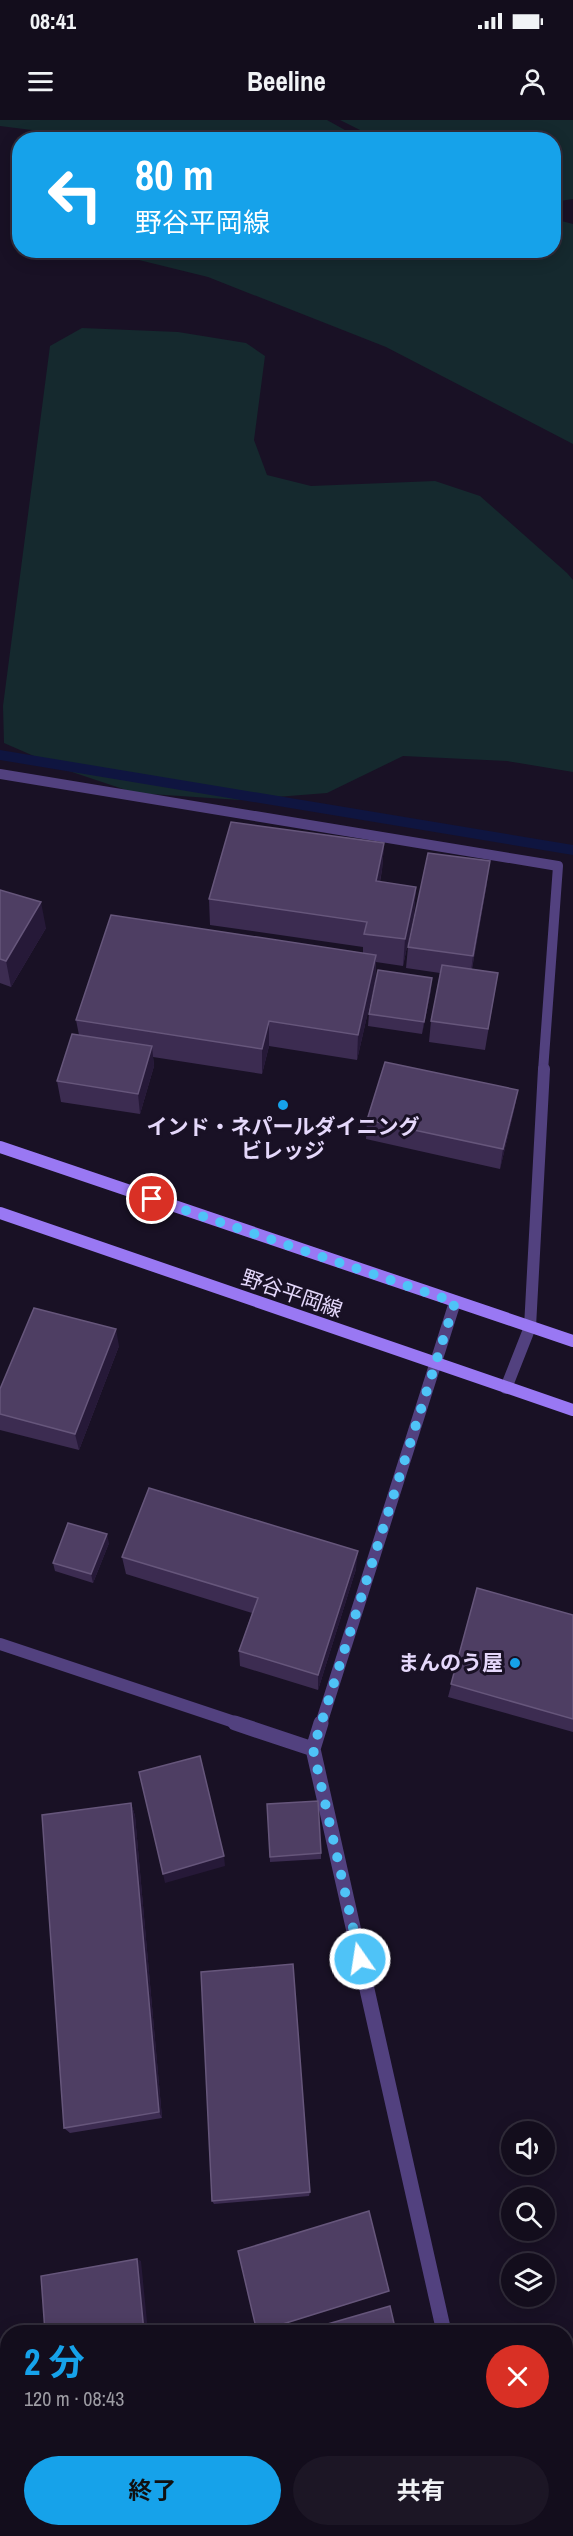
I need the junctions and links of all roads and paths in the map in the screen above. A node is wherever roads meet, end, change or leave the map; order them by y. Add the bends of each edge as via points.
1 (0, 774) edge
2 (0, 1147) edge
3 (0, 1213) edge
4 (455, 1302) junction
5 (530, 1327) junction
6 (573, 1341) edge
7 (436, 1365) junction
8 (506, 1388) junction
9 (573, 1410) edge
10 (0, 1644) edge
11 (313, 1749) junction
12 (442, 2325) edge

1 - 5 street via 558,866
2 - 4 main road
3 - 7 main road, 野谷平岡線
4 - 5 main road
4 - 7 street
5 - 6 main road
5 - 8 street
7 - 8 main road, 野谷平岡線
7 - 11 street
8 - 9 main road, 野谷平岡線
10 - 11 street
11 - 12 street

